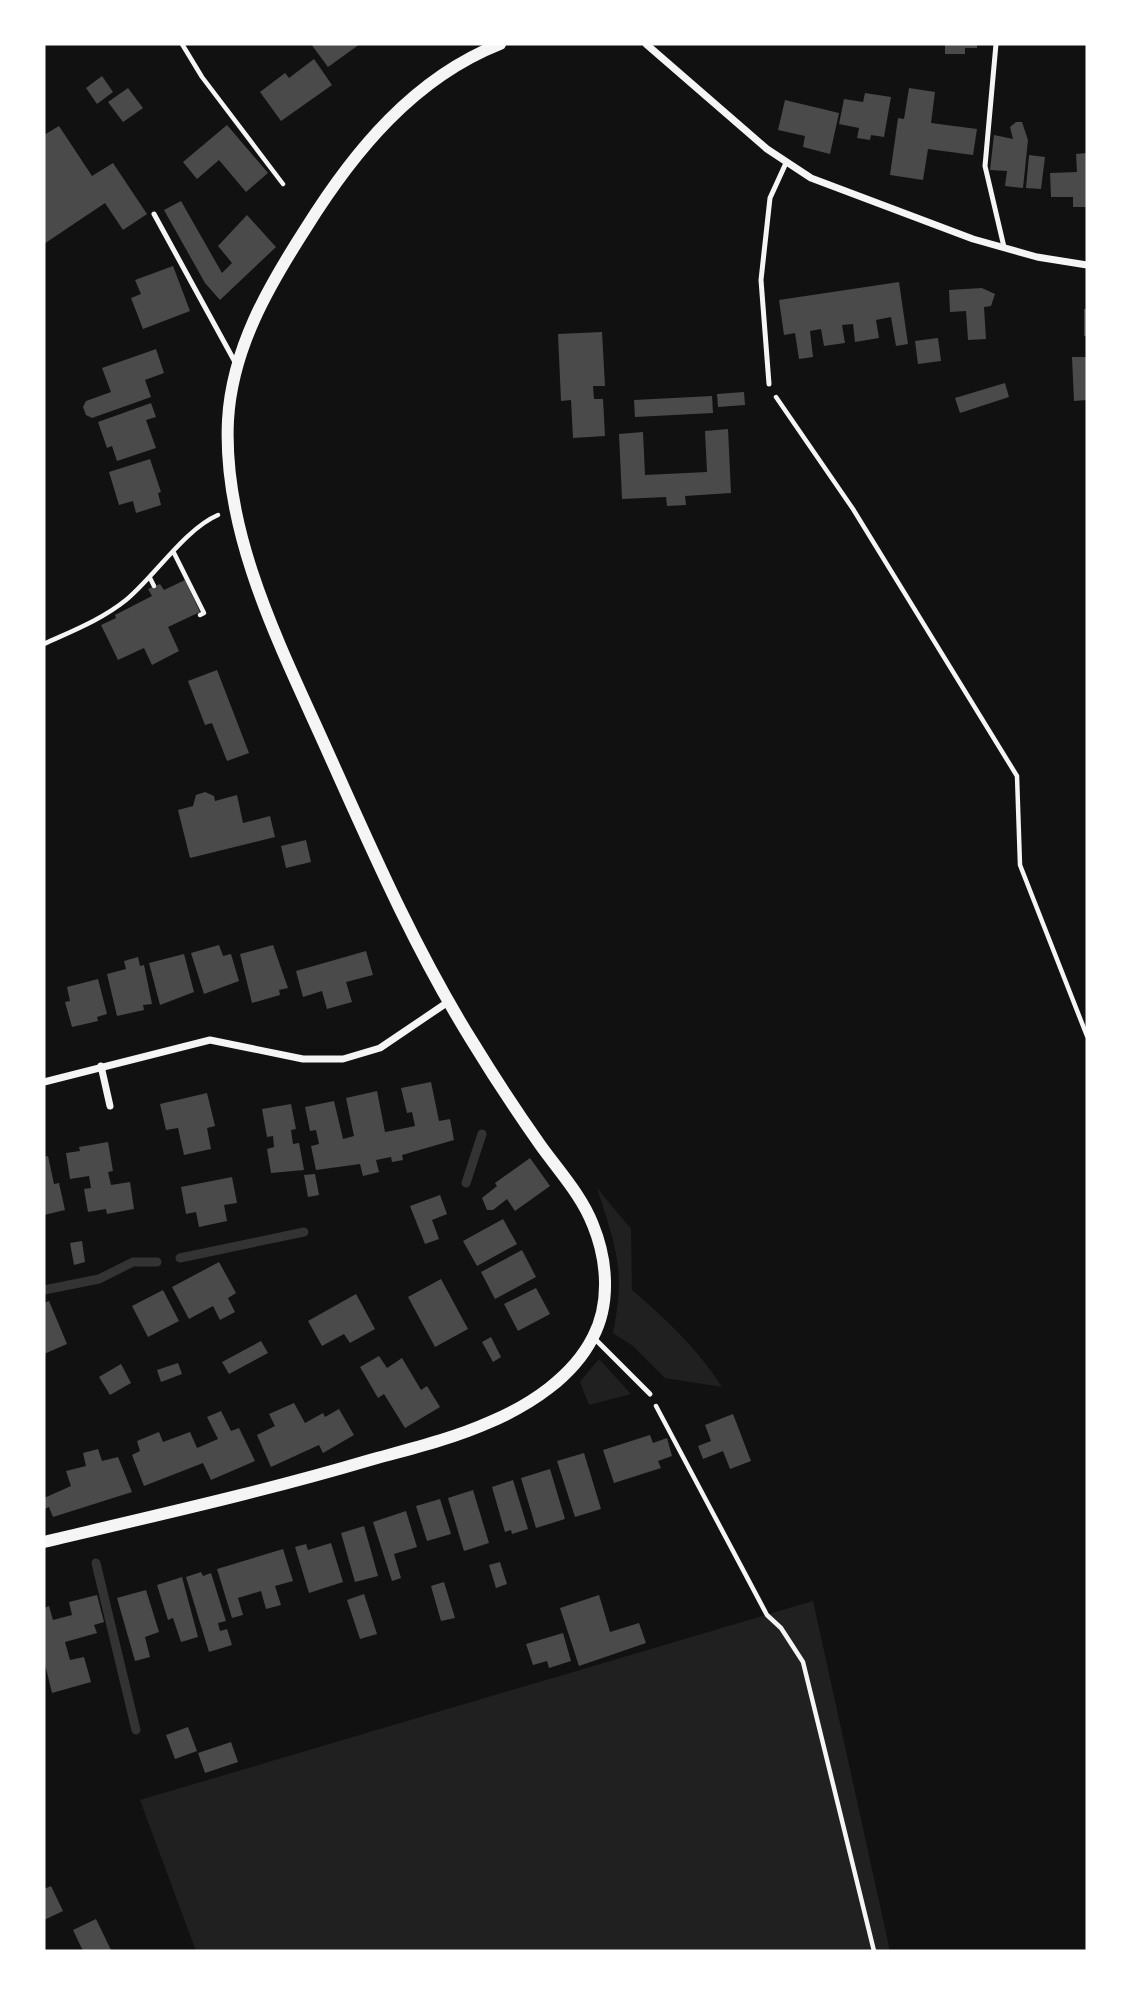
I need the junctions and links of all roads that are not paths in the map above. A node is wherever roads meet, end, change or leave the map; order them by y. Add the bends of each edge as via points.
1 (500, 44) edge
2 (646, 44) edge
3 (996, 44) edge
4 (786, 163) junction
5 (153, 214) dead end
6 (1004, 247) junction
7 (1087, 265) edge
8 (237, 365) junction
9 (769, 384) road end
10 (448, 1002) junction
11 (101, 1066) junction
12 (44, 1082) edge
13 (110, 1106) dead end
14 (593, 1337) junction
15 (650, 1394) road end
16 (44, 1542) edge

1 - 8 street via 440,74 411,96 358,156 279,270
2 - 4 street
3 - 6 lane via 985,166
4 - 6 street via 830,187
4 - 9 lane via 770,198 761,280
5 - 8 lane
6 - 7 street
8 - 10 street via 228,420 228,457 237,510 260,589 400,912
10 - 11 street via 380,1048 343,1059 290,1057 210,1040
10 - 14 street via 593,1223 605,1274 603,1306
11 - 12 street
11 - 13 street
14 - 15 lane
14 - 16 street via 570,1371 540,1395 492,1422 307,1479

